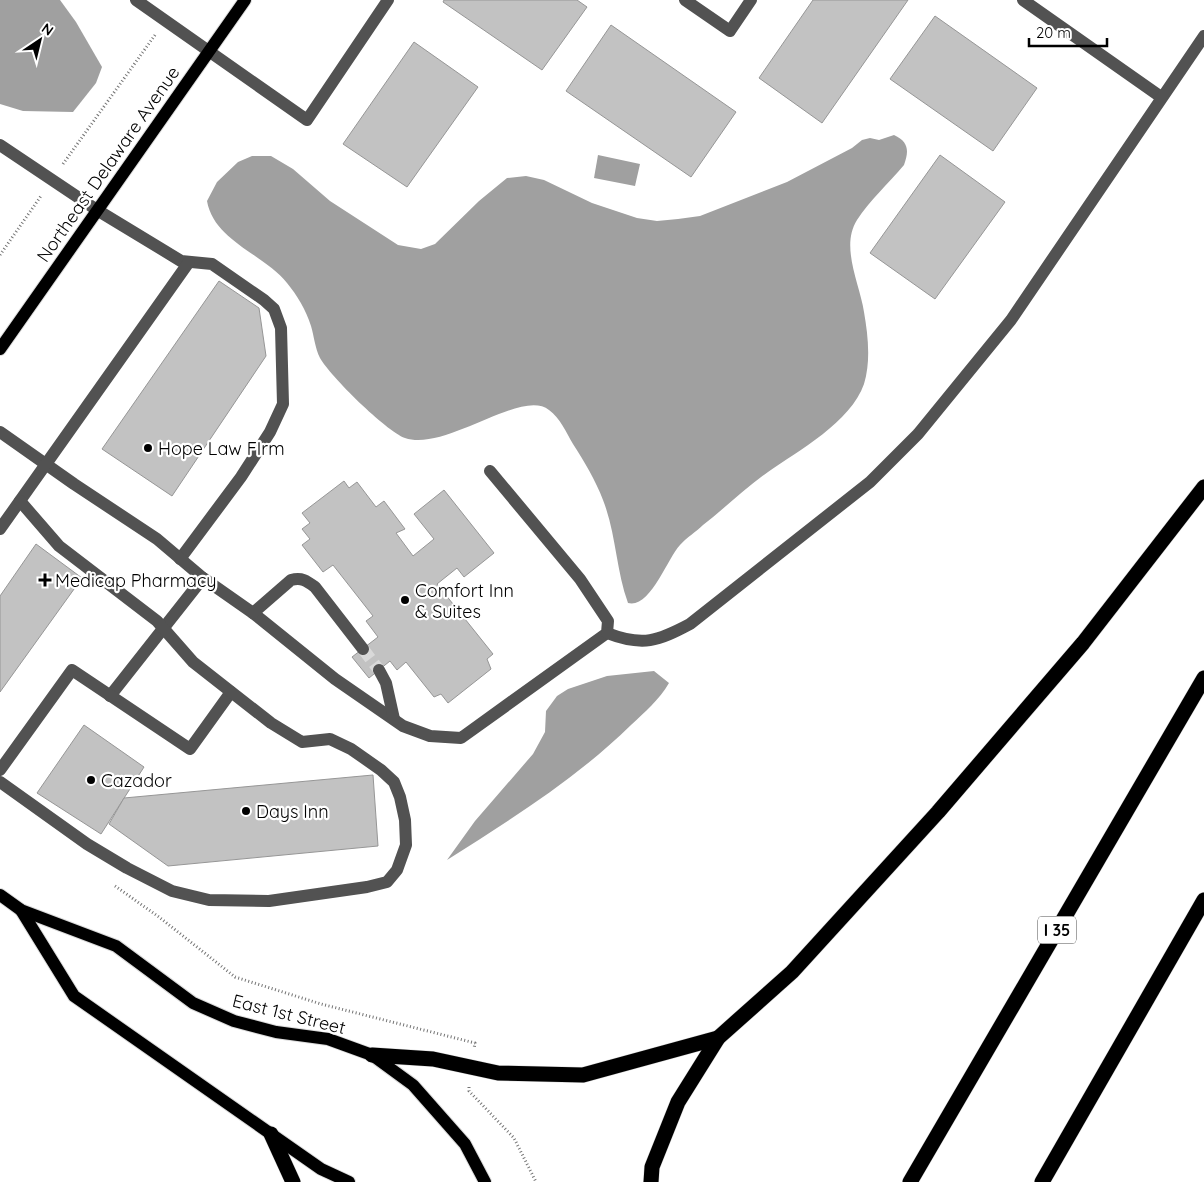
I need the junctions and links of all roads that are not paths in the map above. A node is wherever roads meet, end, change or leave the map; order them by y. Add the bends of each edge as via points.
1 (136, 0) edge
2 (245, 0) edge
3 (388, 0) edge
4 (685, 0) edge
5 (751, 0) edge
6 (1023, 0) edge
7 (1204, 36) edge
8 (209, 51) junction
9 (1162, 96) junction
10 (0, 145) edge
11 (97, 210) junction
12 (190, 262) junction
13 (0, 349) edge
14 (0, 432) edge
15 (46, 464) junction
16 (490, 471) dead end
17 (1204, 487) edge
18 (20, 501) junction
19 (0, 529) edge
20 (180, 559) junction
21 (203, 578) junction
22 (253, 613) junction
23 (163, 627) junction
24 (607, 633) junction
25 (363, 649) tunnel mouth
26 (379, 670) tunnel mouth
27 (1204, 678) edge
28 (231, 692) junction
29 (110, 696) junction
30 (394, 720) junction
31 (0, 770) edge
32 (0, 782) edge
33 (0, 895) edge
34 (1204, 900) edge
35 (21, 910) junction
36 (718, 1038) junction
37 (372, 1055) junction
38 (271, 1134) junction
39 (293, 1182) edge
40 (349, 1182) edge
41 (485, 1182) edge
42 (651, 1182) edge
43 (910, 1182) edge
44 (1042, 1182) edge

1 - 8 lane
2 - 8 main road, Northeast Delaware Avenue
3 - 8 lane via 307,120
4 - 5 lane via 730,31
6 - 9 lane
7 - 9 lane
8 - 11 main road, Northeast Delaware Avenue
9 - 24 lane via 1011,320 918,434 870,482 690,624 664,638 643,642
10 - 11 lane
11 - 12 lane via 181,261
11 - 13 main road, Northeast Delaware Avenue
12 - 15 lane
12 - 20 lane via 212,264 274,309 281,328 283,404 270,432 241,477
14 - 15 lane
15 - 18 lane
15 - 20 lane via 157,539
16 - 24 lane via 580,579 608,621
17 - 36 highway via 1083,643 938,812 792,972
18 - 19 lane
18 - 23 lane via 59,546
20 - 21 lane
21 - 22 lane
21 - 23 lane
22 - 25 lane via 292,580 306,580
22 - 30 lane via 321,668
23 - 28 lane via 193,662
23 - 29 lane
24 - 30 lane via 460,738 430,736
26 - 30 lane via 386,683
27 - 43 highway, I 35
28 - 29 lane via 190,750
28 - 32 lane via 302,742 330,739 351,749 394,782 405,820 406,845 397,870 387,882 269,900 209,900 172,891 87,844
29 - 31 lane via 72,670
33 - 35 main road, East 1st Street
34 - 44 highway
35 - 37 main road, East 1st Street via 116,946 193,1003 234,1021 276,1032 328,1039
35 - 38 main road, East 1st Street via 74,996
36 - 37 highway via 583,1075 498,1073 433,1059
36 - 42 highway via 678,1102 652,1167
37 - 41 main road, East 1st Street via 413,1085 465,1144
38 - 39 highway
38 - 40 main road, East 1st Street via 320,1169

